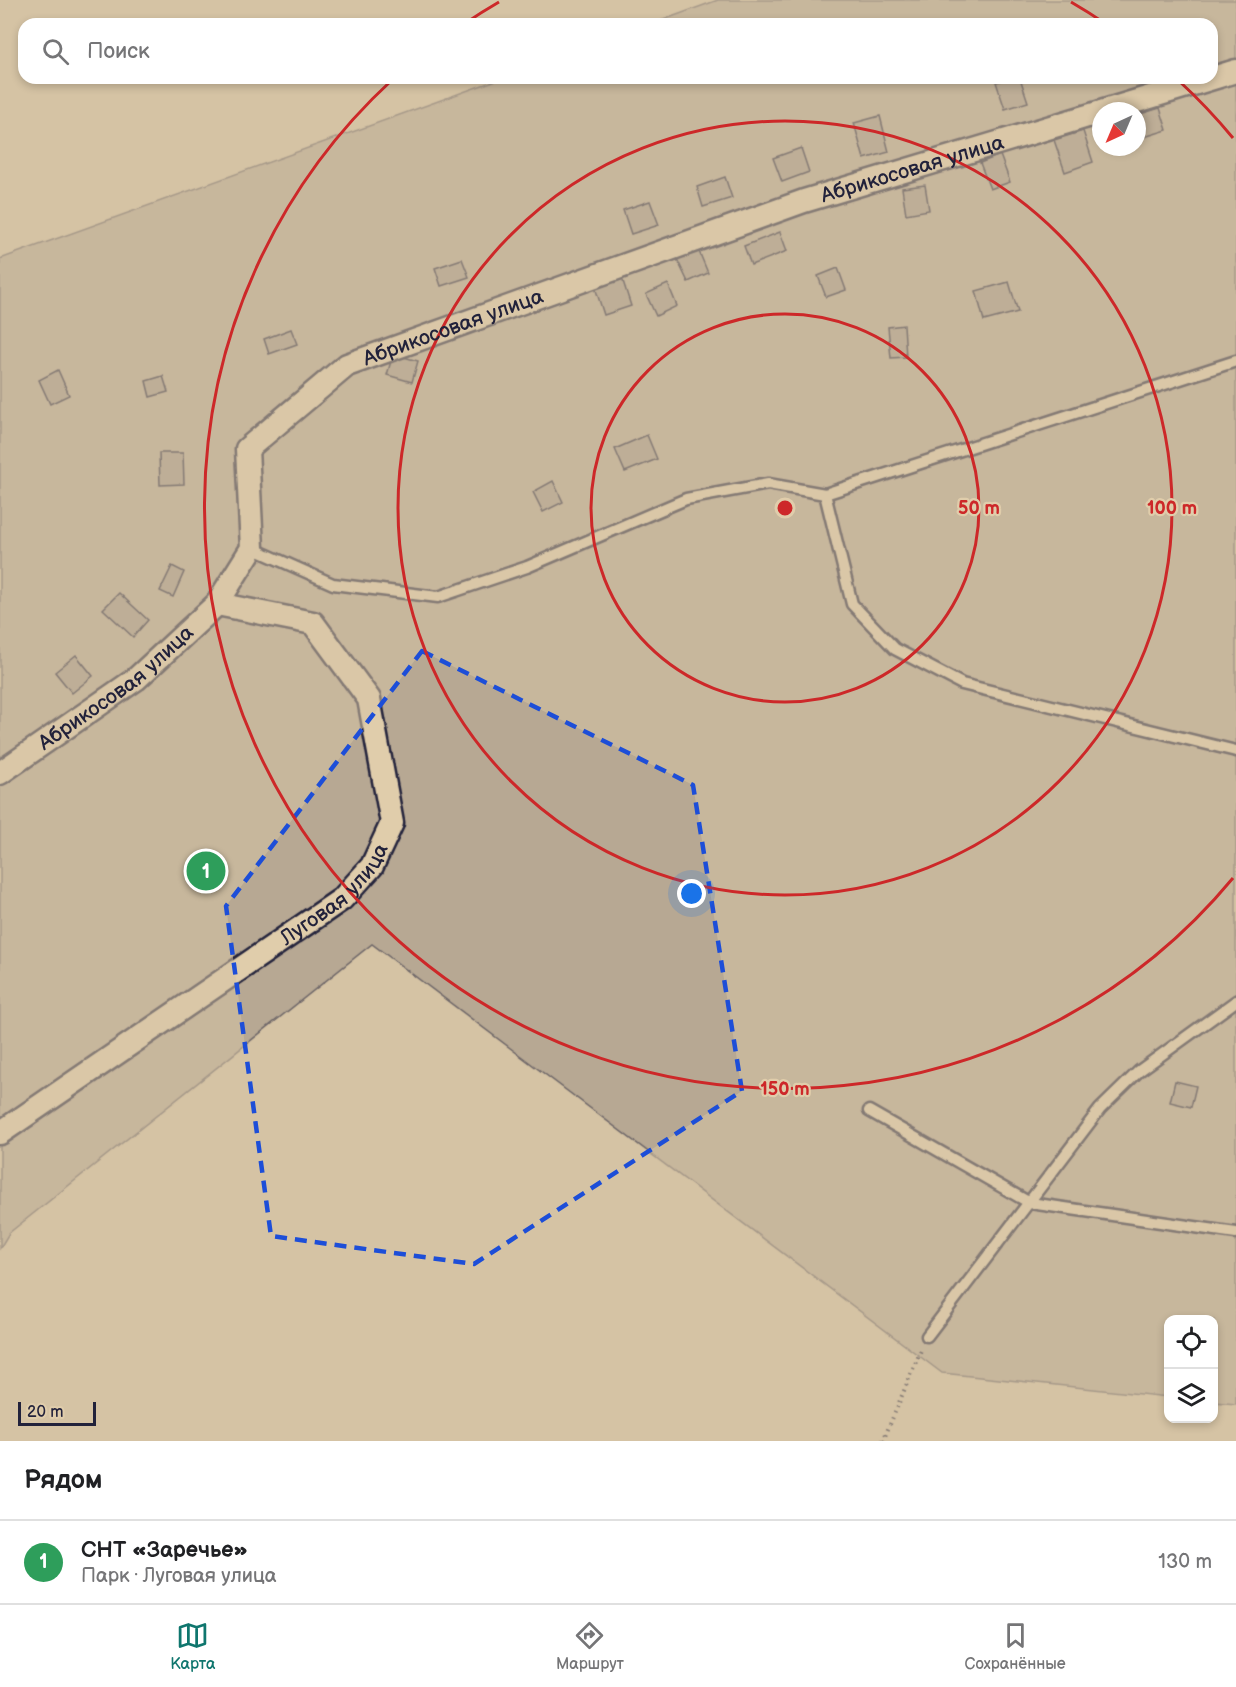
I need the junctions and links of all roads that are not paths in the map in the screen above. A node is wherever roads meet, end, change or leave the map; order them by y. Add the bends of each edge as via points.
1 (1236, 71) edge
2 (1218, 76) edge
3 (1192, 84) edge
4 (1132, 102) edge
5 (1092, 114) edge
6 (1236, 361) edge
7 (825, 494) junction
8 (252, 548) junction
9 (217, 604) junction
10 (1236, 751) edge
11 (0, 773) edge
12 (1236, 1001) edge
13 (869, 1111) dead end
14 (0, 1133) edge
15 (1030, 1203) junction
16 (1236, 1233) edge
17 (927, 1336) road end

1 - 2 street, Абрикосовая улица
3 - 4 street, Абрикосовая улица
5 - 8 street, Абрикосовая улица via 804,201 347,366 247,449
6 - 7 lane
7 - 8 lane via 768,484 686,499 527,567 438,597 333,584
7 - 10 lane via 852,604 895,649 962,684
8 - 9 street, Абрикосовая улица
9 - 11 street, Абрикосовая улица via 136,679
9 - 14 street, Луговая улица via 313,622 369,699 392,823 372,866 342,899
12 - 15 lane via 1139,1071 1100,1109
13 - 15 lane
15 - 16 lane
15 - 17 lane

